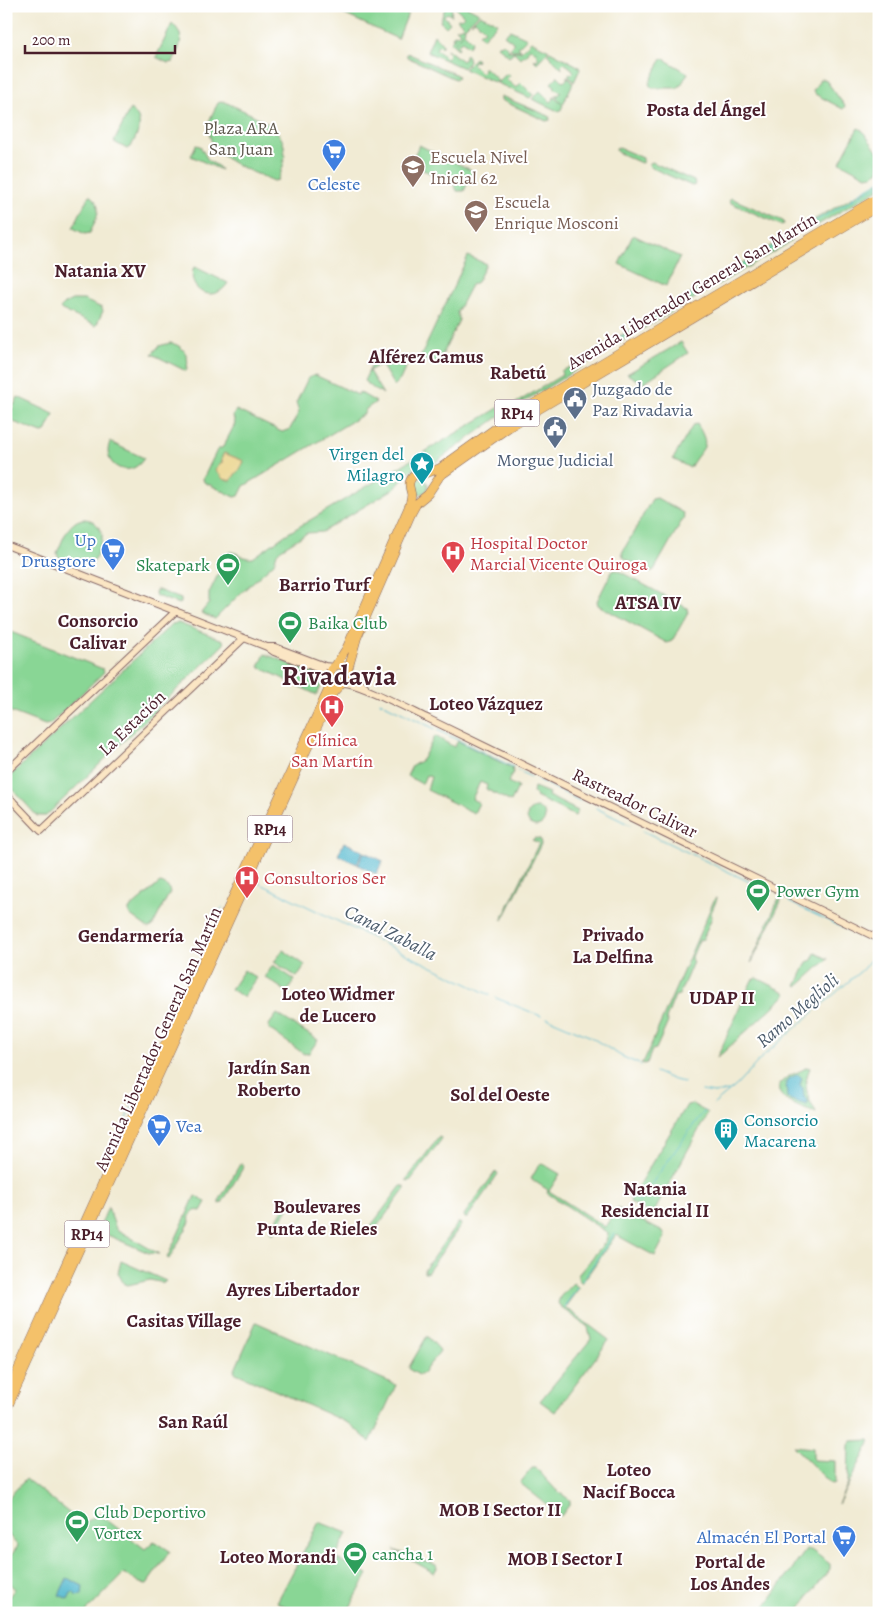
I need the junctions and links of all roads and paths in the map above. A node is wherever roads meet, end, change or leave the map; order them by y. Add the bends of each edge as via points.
1 (879, 197) edge
2 (879, 206) edge
3 (420, 474) junction
4 (432, 488) junction
5 (411, 493) junction
6 (425, 496) junction
7 (6, 545) edge
8 (176, 611) junction
9 (244, 638) junction
10 (267, 647) junction
11 (335, 666) junction
12 (348, 670) junction
13 (330, 677) junction
14 (342, 683) junction
15 (379, 695) junction
16 (6, 772) edge
17 (6, 794) edge
18 (12, 801) junction
19 (6, 807) edge
20 (879, 939) edge
21 (6, 1396) edge
22 (6, 1411) edge

1 - 3 main road, Avenida Libertador General San Martín / RP14 via 511,417 440,468
2 - 4 main road, Avenida Libertador General San Martín / RP14 via 511,426 441,475
3 - 4 main road via 430,479
3 - 5 main road via 411,478 408,486
4 - 6 main road, Avenida Libertador General San Martín / RP14
5 - 6 main road
5 - 11 main road via 348,645
6 - 12 main road, Avenida Libertador General San Martín / RP14 via 414,509 402,534 357,638
7 - 8 main road
8 - 9 main road
8 - 16 main road
9 - 10 main road
9 - 18 main road, La Estación via 41,831
10 - 11 main road via 325,666
10 - 13 main road
11 - 12 main road via 341,665
11 - 13 main road
12 - 14 main road via 348,677
12 - 15 main road, Rastreador Calivar via 358,682
13 - 14 main road via 336,683
13 - 21 main road, Avenida Libertador General San Martín / RP14 via 330,686
14 - 15 main road, Rastreador Calivar
14 - 22 main road, Avenida Libertador General San Martín / RP14 via 333,693 315,730
15 - 20 main road, Rastreador Calivar
17 - 18 main road
18 - 19 main road

